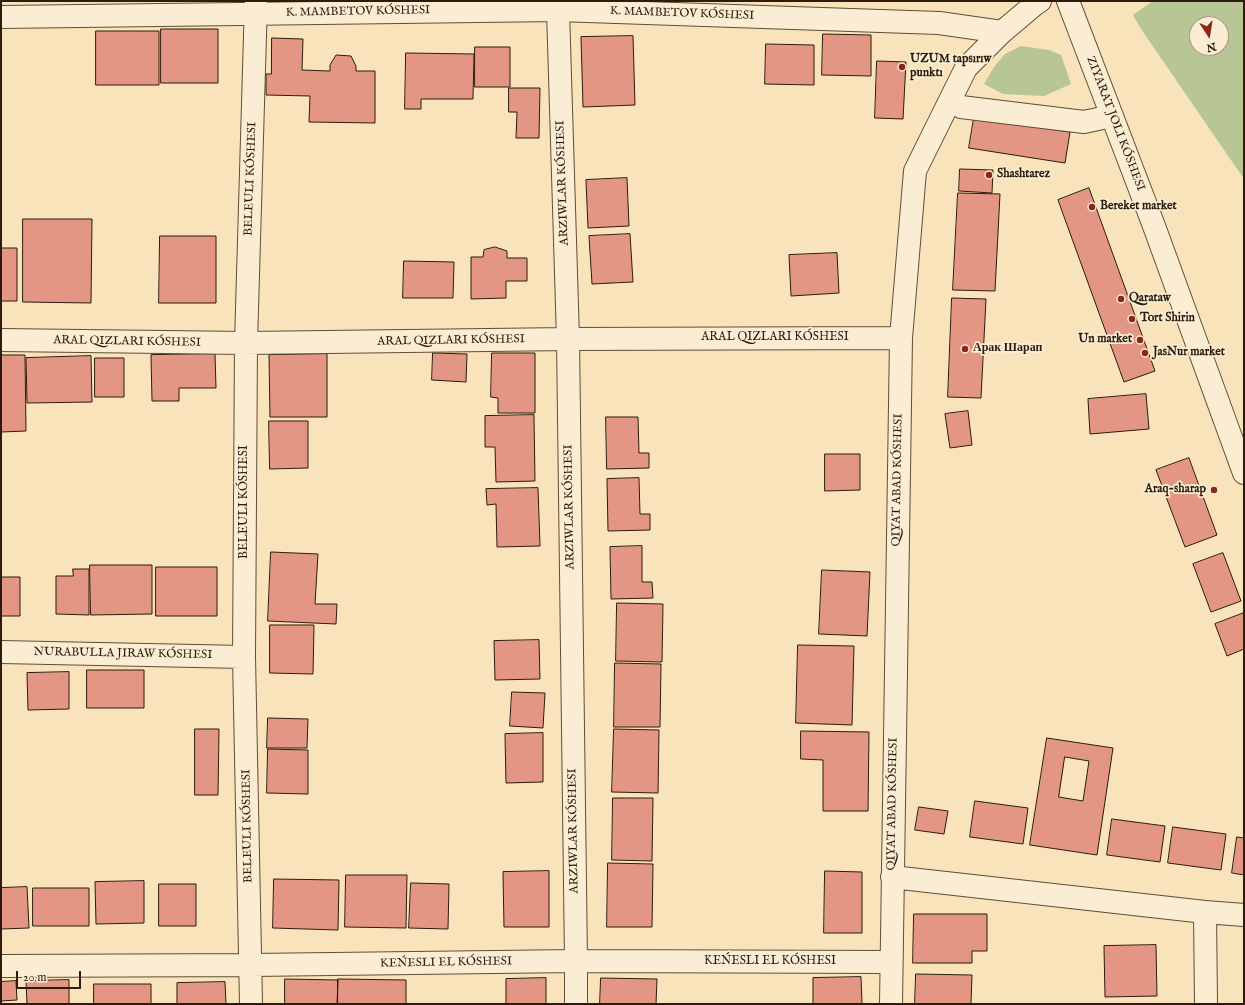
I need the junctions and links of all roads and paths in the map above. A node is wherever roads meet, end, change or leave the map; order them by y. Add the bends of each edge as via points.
1 (1040, 1) edge
2 (1068, 1) edge
3 (256, 7) edge
4 (558, 10) junction
5 (1, 17) edge
6 (1002, 32) junction
7 (961, 107) dead end
8 (1112, 116) junction
9 (901, 338) junction
10 (568, 339) junction
11 (1, 340) edge
12 (246, 343) junction
13 (1244, 473) edge
14 (1, 652) edge
15 (244, 656) junction
16 (892, 877) junction
17 (1204, 912) junction
18 (1244, 915) edge
19 (576, 961) junction
20 (891, 962) junction
21 (251, 965) junction
22 (1, 966) edge
23 (251, 1004) edge
24 (576, 1004) edge
25 (891, 1004) edge
26 (1206, 1004) edge

1 - 6 street, QIYAT ABAD KÓSHESI
2 - 8 street
3 - 4 street, K. MAMBETOV KÓSHESI
3 - 5 street, K. MAMBETOV KÓSHESI
3 - 12 street, BELEULI KÓSHESI
4 - 6 street, K. MAMBETOV KÓSHESI via 939,23
4 - 10 street
6 - 9 street, QIYAT ABAD KÓSHESI via 966,68 914,171
7 - 8 street via 1084,122
8 - 13 street
9 - 10 street
9 - 16 street, QIYAT ABAD KÓSHESI
10 - 12 street
10 - 19 street
11 - 12 street
12 - 15 street, BELEULI KÓSHESI
14 - 15 street
15 - 21 street, BELEULI KÓSHESI
16 - 17 street
16 - 20 street, QIYAT ABAD KÓSHESI
17 - 18 street
17 - 26 street
19 - 20 street, KEŃESLI EL KÓSHESI
19 - 21 street, KEŃESLI EL KÓSHESI
19 - 24 street
20 - 25 street, QIYAT ABAD KÓSHESI
21 - 22 street, KEŃESLI EL KÓSHESI
21 - 23 street, BELEULI KÓSHESI

